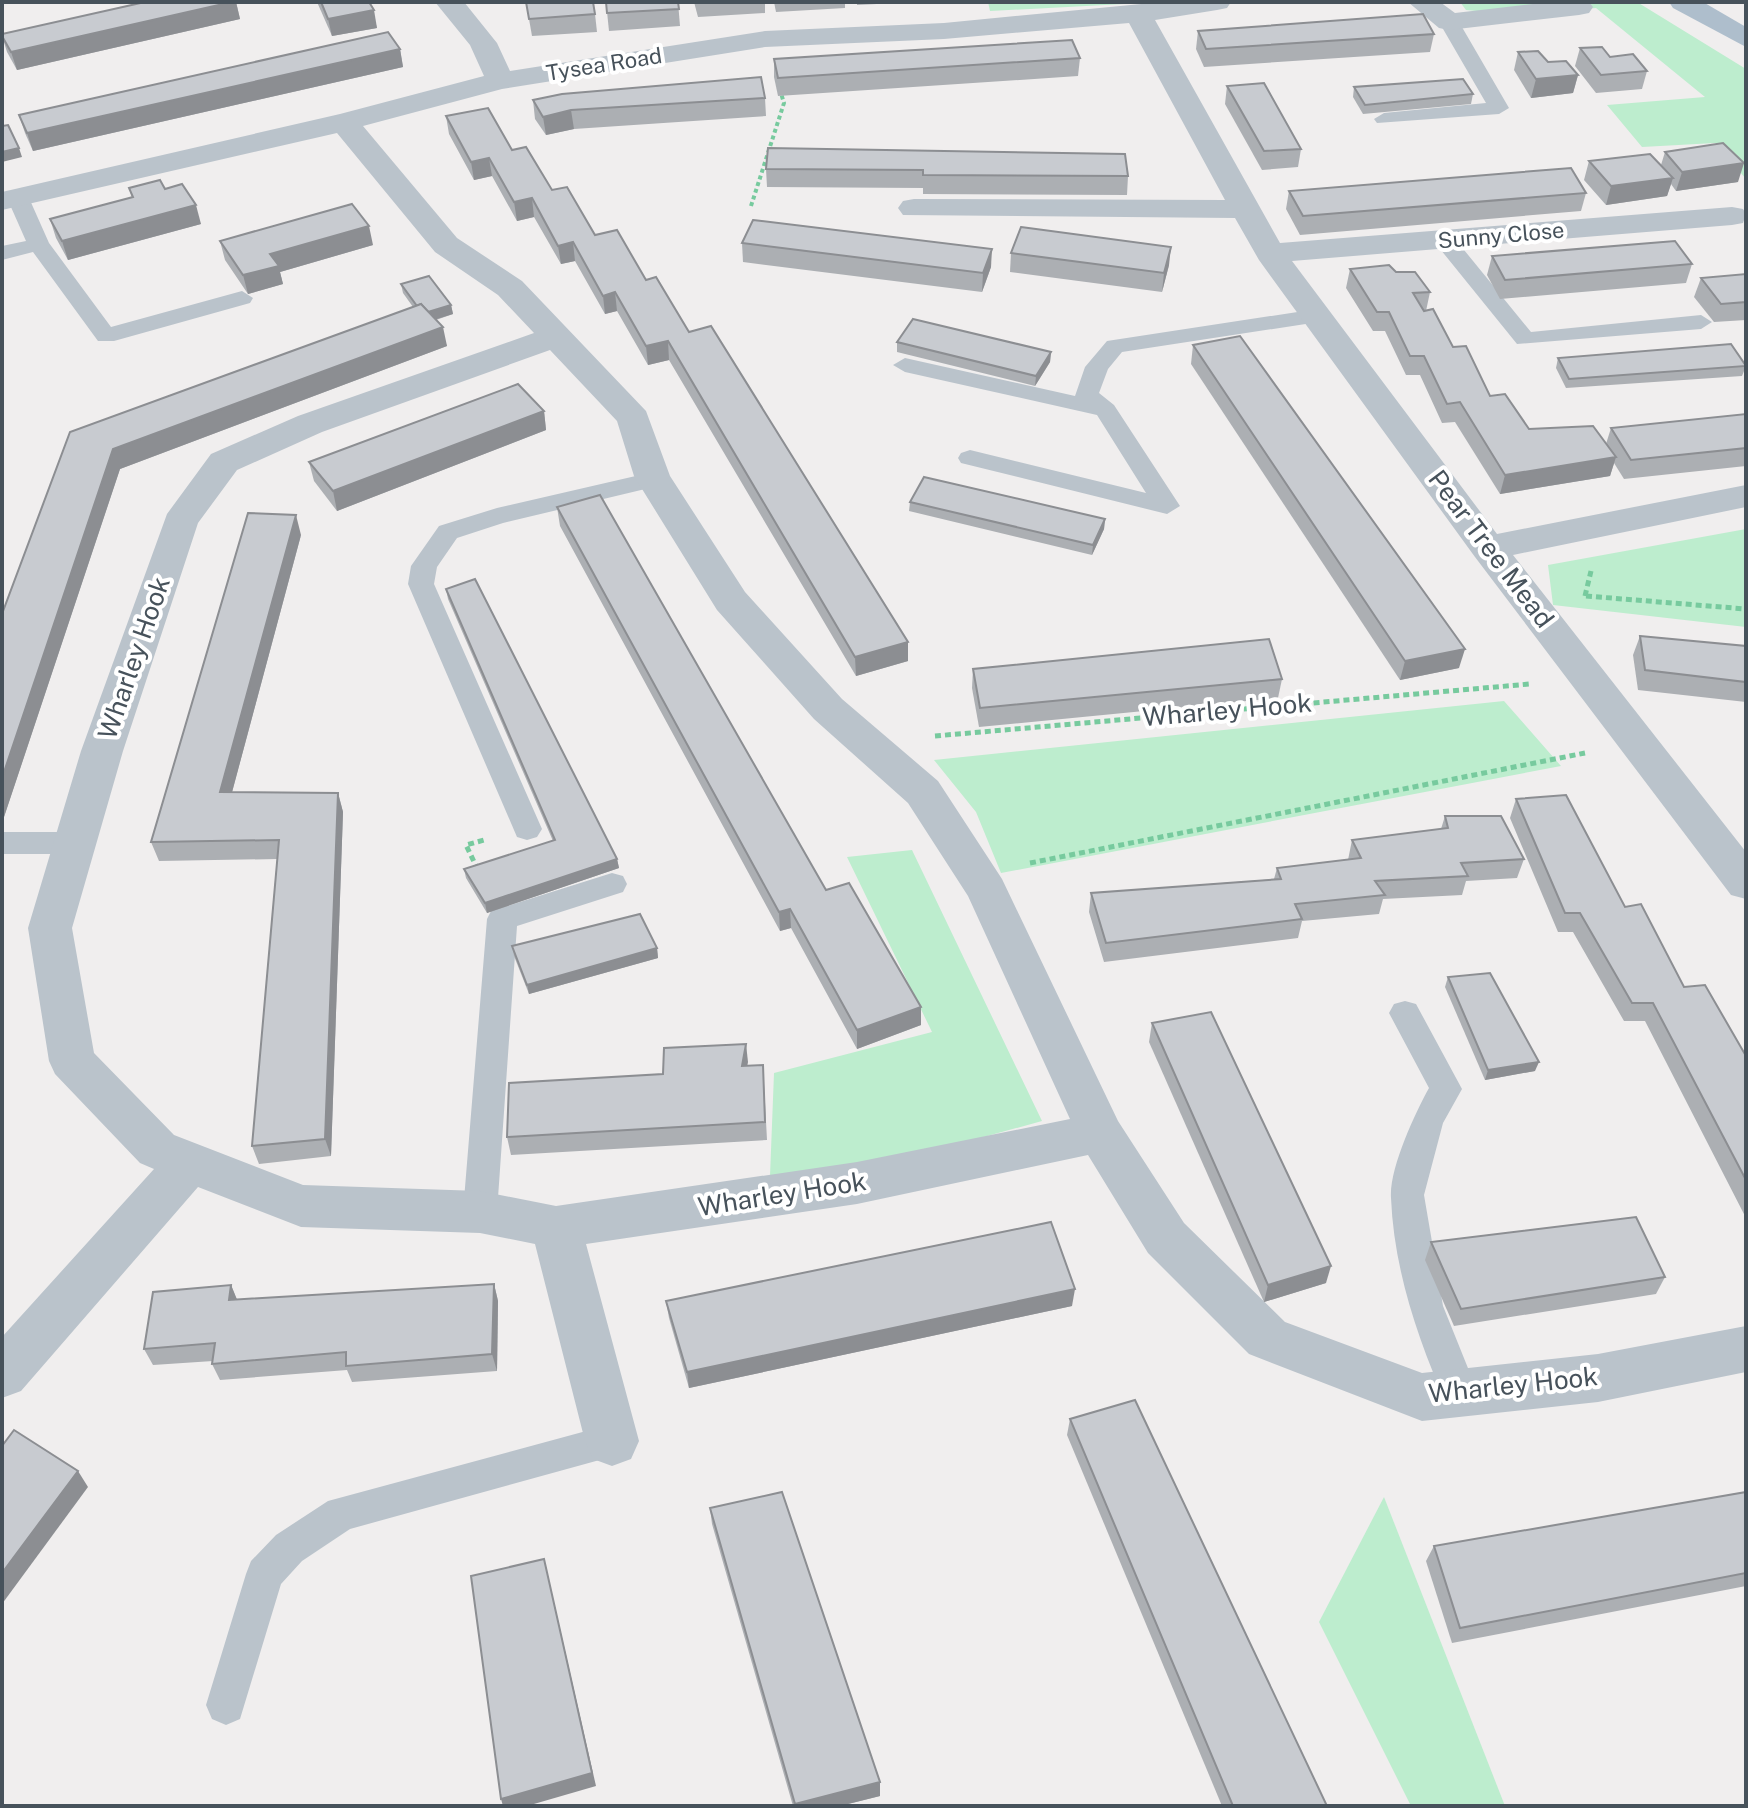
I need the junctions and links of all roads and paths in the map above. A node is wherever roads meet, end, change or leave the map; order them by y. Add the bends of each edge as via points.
1 (449, 2) edge
2 (1217, 2) edge
3 (1422, 2) edge
4 (1683, 2) edge
5 (1579, 7) dead end
6 (1138, 14) junction
7 (1449, 22) junction
8 (765, 39) junction
9 (1746, 39) edge
10 (500, 81) junction
11 (1384, 119) edge
12 (344, 122) junction
13 (10, 199) edge
14 (751, 206) dead end
15 (914, 208) dead end
16 (1246, 209) junction
17 (1732, 216) dead end
18 (1443, 239) junction
19 (38, 244) junction
20 (2, 253) edge
21 (1270, 253) junction
22 (242, 298) edge
23 (1317, 316) junction
24 (1701, 322) dead end
25 (557, 336) junction
26 (905, 365) dead end
27 (1106, 410) junction
28 (970, 458) dead end
29 (653, 480) junction
30 (1746, 496) edge
31 (1488, 548) junction
32 (1585, 595) dead end
33 (1746, 609) edge
34 (1588, 678) junction
35 (866, 742) junction
36 (1637, 743) junction
37 (527, 829) joint
38 (2, 843) edge
39 (75, 843) junction
40 (976, 873) junction
41 (1746, 883) edge
42 (612, 884) dead end
43 (502, 919) junction
44 (1405, 1013) dead end
45 (1100, 1133) junction
46 (190, 1162) junction
47 (480, 1212) junction
48 (556, 1227) junction
49 (1746, 1349) edge
50 (2, 1374) edge
51 (1460, 1393) junction
52 (612, 1441) joint
53 (226, 1705) dead end

1 - 10 street via 483,43
2 - 6 street, Tysea Road
3 - 7 street
4 - 9 main road
5 - 7 street
6 - 8 street, Tysea Road
6 - 16 street, Pear Tree Mead
7 - 11 lane via 1499,108
8 - 10 street, Tysea Road
8 - 14 path via 784,103
10 - 12 street, Tysea Road
12 - 13 street, Tysea Road
12 - 25 street, Wharley Hook via 446,245 510,288
13 - 19 lane
15 - 16 street
16 - 21 street, Pear Tree Mead
17 - 18 street, Sunny Close
18 - 21 street, Sunny Close
18 - 24 lane via 1525,339
19 - 20 lane
19 - 22 lane via 106,336
21 - 23 street, Pear Tree Mead
23 - 27 lane via 1115,346 1097,367 1086,395
23 - 31 street, Pear Tree Mead
25 - 29 street, Wharley Hook via 634,418
25 - 39 street, Wharley Hook via 310,424 224,462 180,522
26 - 27 lane
27 - 28 lane via 1167,506
29 - 35 street, Wharley Hook via 731,601 828,709
29 - 37 lane via 448,532 424,566 421,584
30 - 31 street
31 - 34 street, Pear Tree Mead
32 - 33 path
34 - 35 path, Wharley Hook
34 - 36 street, Pear Tree Mead
35 - 40 street, Wharley Hook via 923,792
36 - 40 path
36 - 41 street, Pear Tree Mead
37 - 43 path via 466,845
38 - 39 lane
39 - 46 street, Wharley Hook via 50,928 72,1061 157,1149
40 - 45 street, Wharley Hook
42 - 43 lane
43 - 47 lane
44 - 51 lane via 1446,1089 1427,1121 1407,1195 1425,1306
45 - 48 street, Wharley Hook via 857,1183
45 - 51 street, Wharley Hook via 1166,1238 1267,1338 1422,1397
46 - 47 street, Wharley Hook via 301,1206
46 - 50 street
47 - 48 street, Wharley Hook
48 - 52 street
49 - 51 street, Wharley Hook via 1598,1378
52 - 53 lane via 341,1514 309,1533 265,1574

